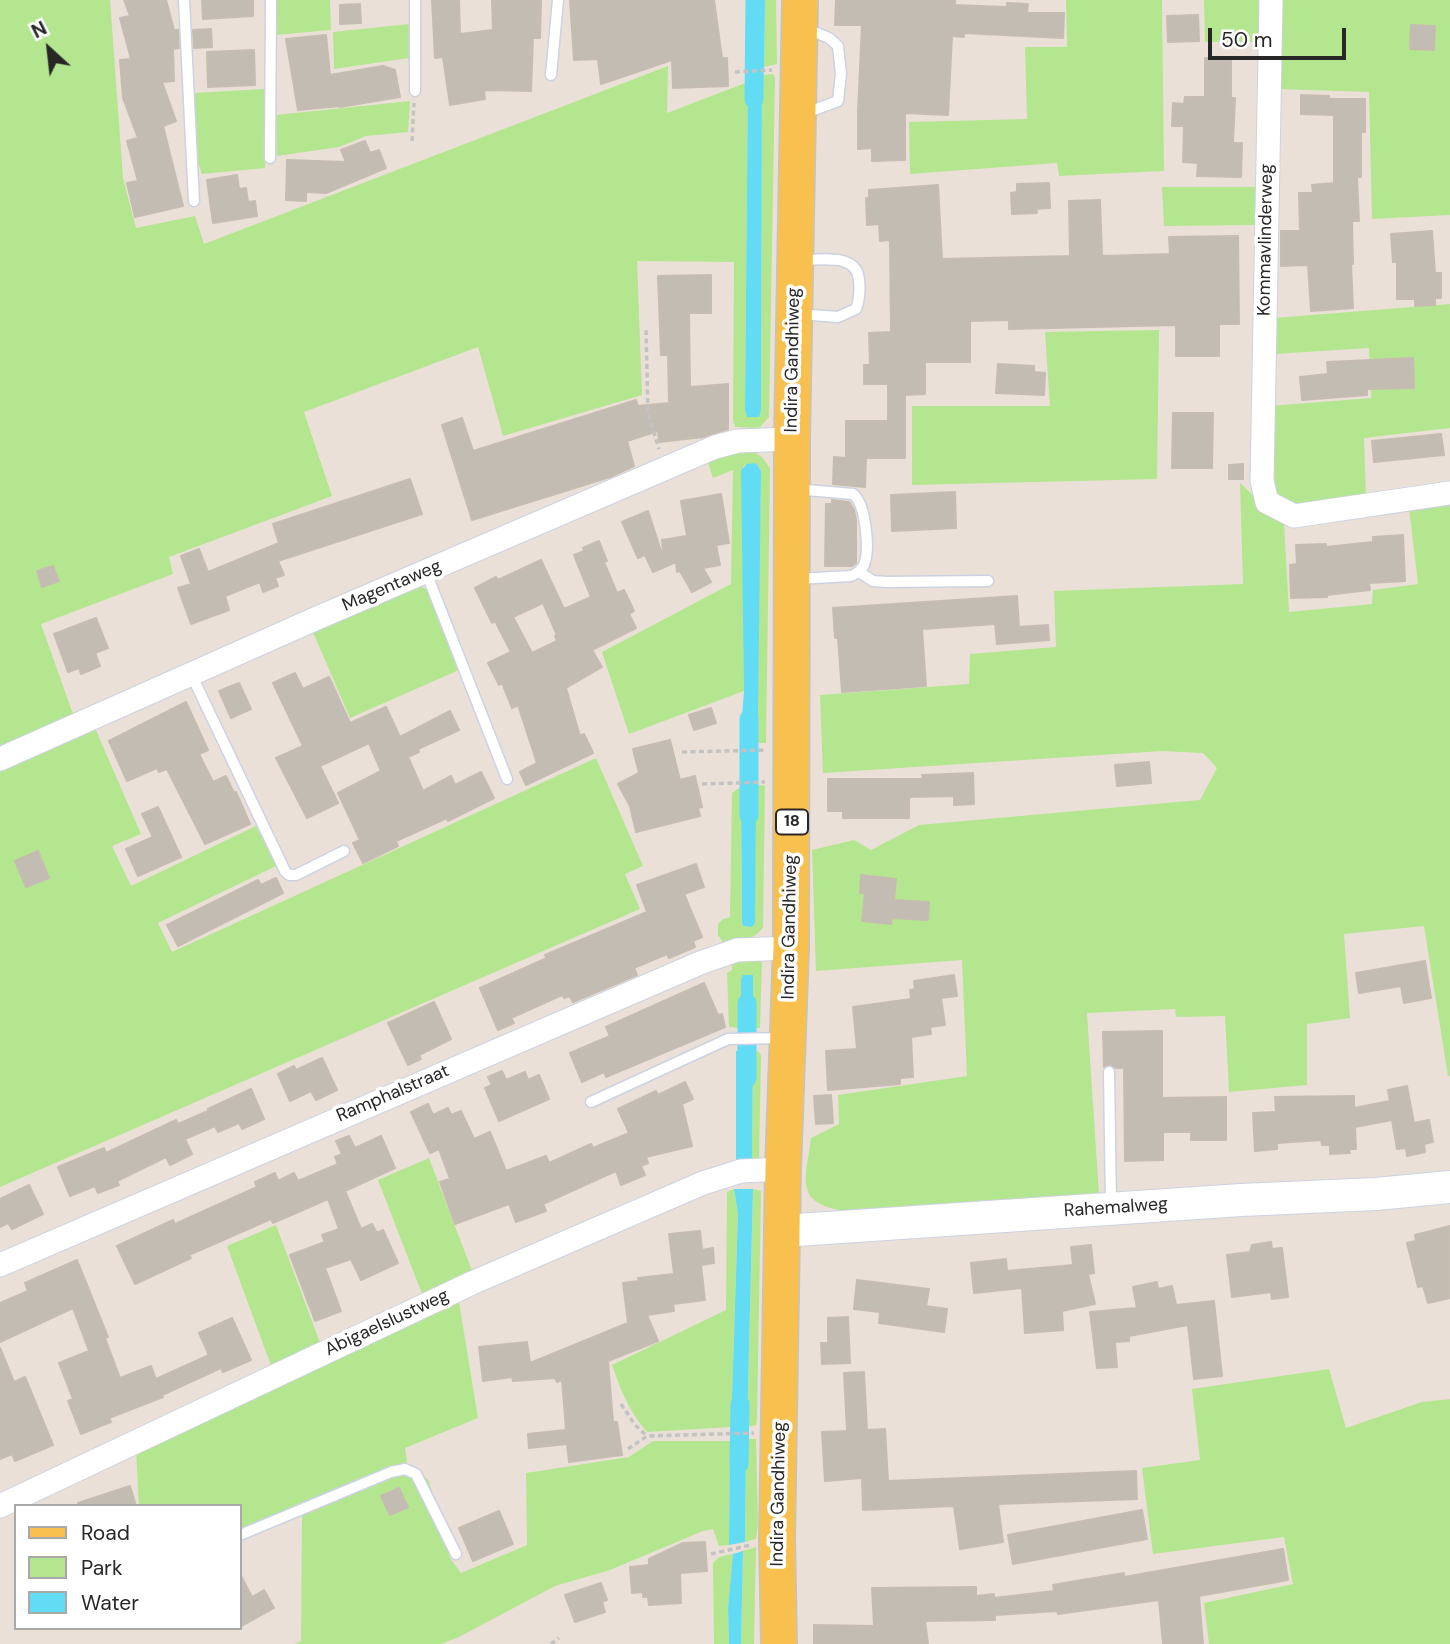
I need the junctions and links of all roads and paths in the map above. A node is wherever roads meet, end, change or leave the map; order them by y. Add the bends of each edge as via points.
1 (184, 0) edge
2 (271, 0) edge
3 (415, 0) edge
4 (558, 0) edge
5 (1271, 0) edge
6 (799, 13) edge
7 (799, 69) junction
8 (735, 72) dead end
9 (551, 75) dead end
10 (415, 91) joint
11 (798, 115) junction
12 (412, 141) dead end
13 (270, 159) dead end
14 (194, 201) dead end
15 (795, 260) junction
16 (794, 314) junction
17 (646, 330) dead end
18 (792, 439) junction
19 (667, 467) junction
20 (792, 489) junction
21 (1450, 493) edge
22 (426, 572) junction
23 (859, 572) junction
24 (792, 580) junction
25 (988, 581) dead end
26 (191, 674) junction
27 (682, 751) dead end
28 (0, 759) edge
29 (792, 765) junction
30 (507, 779) dead end
31 (702, 784) dead end
32 (344, 851) dead end
33 (791, 948) junction
34 (772, 1039) junction
35 (1109, 1072) dead end
36 (591, 1102) dead end
37 (783, 1169) junction
38 (1450, 1187) edge
39 (1111, 1209) junction
40 (782, 1231) junction
41 (0, 1265) edge
42 (621, 1404) dead end
43 (730, 1434) dead end
44 (647, 1436) junction
45 (628, 1449) dead end
46 (41, 1497) edge
47 (0, 1506) edge
48 (242, 1534) edge
49 (777, 1539) junction
50 (456, 1554) dead end
51 (711, 1554) dead end
52 (559, 1638) dead end
53 (551, 1644) edge
54 (779, 1644) edge

1 - 14 lane
2 - 13 lane
3 - 10 lane
4 - 9 lane
5 - 21 street, Kommavlinderweg via 1262,481 1267,502 1294,516
6 - 7 main road, Indira Gandhiweg / 18
6 - 11 lane via 838,46 841,74 838,101
7 - 8 path
7 - 11 main road, Indira Gandhiweg / 18
10 - 12 path
11 - 15 main road, Indira Gandhiweg / 18
15 - 16 main road, Indira Gandhiweg / 18
15 - 16 lane via 848,262 859,274 861,295 856,309 838,317
16 - 18 main road, Indira Gandhiweg / 18
17 - 19 path via 648,413
18 - 19 street, Magentaweg via 738,441
18 - 20 main road, Indira Gandhiweg / 18
19 - 22 street, Magentaweg
20 - 23 lane via 858,498 866,531 866,556
20 - 24 main road, Indira Gandhiweg / 18
22 - 26 street, Magentaweg
22 - 30 lane
23 - 24 lane
23 - 25 lane via 873,581 887,582
24 - 29 main road, Indira Gandhiweg / 18
26 - 28 street, Magentaweg
26 - 32 lane via 285,871 296,875
27 - 29 path via 729,751
29 - 31 path via 729,783
29 - 33 main road, Indira Gandhiweg / 18
33 - 34 main road, Indira Gandhiweg / 18
33 - 41 street, Ramphalstraat via 737,950 700,963
34 - 36 lane via 728,1039
34 - 37 main road, Indira Gandhiweg / 18
35 - 39 lane
37 - 40 main road, Indira Gandhiweg / 18
37 - 46 street, Abigaelslustweg via 741,1171 703,1183 472,1283
38 - 39 street, Rahemalweg
39 - 40 street, Rahemalweg
40 - 49 main road, Indira Gandhiweg / 18
42 - 44 path
43 - 44 path
44 - 45 path
46 - 47 street, Abigaelslustweg
48 - 50 lane via 405,1469 416,1474
49 - 51 path
49 - 54 main road, Indira Gandhiweg / 18
52 - 53 path

